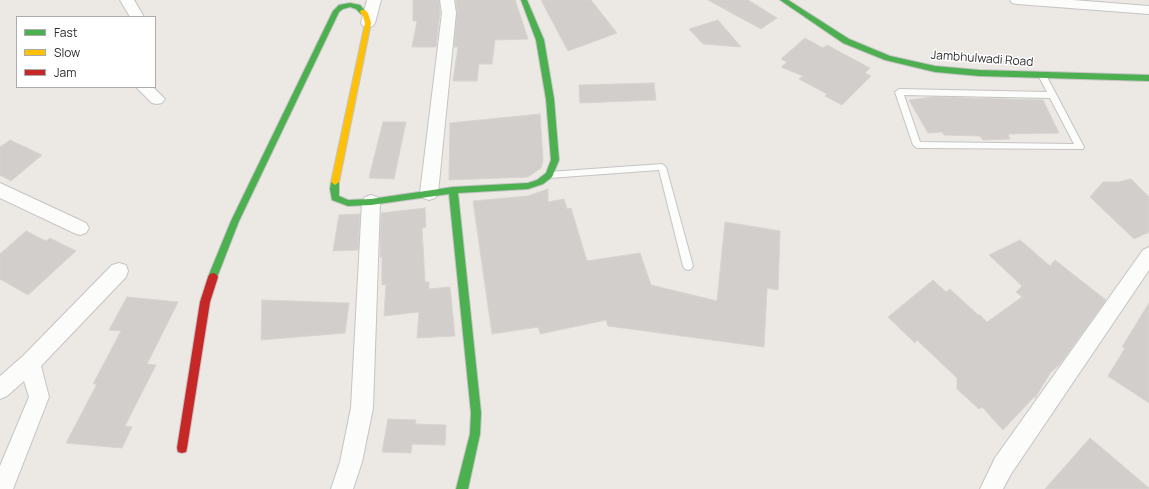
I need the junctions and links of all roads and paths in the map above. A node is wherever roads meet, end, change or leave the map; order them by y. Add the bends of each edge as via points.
1 (127, 0) edge
2 (374, 0) edge
3 (447, 0) edge
4 (524, 0) edge
5 (783, 0) edge
6 (1017, 0) edge
7 (1149, 10) edge
8 (136, 16) edge
9 (368, 23) junction
10 (1042, 75) junction
11 (1149, 78) edge
12 (145, 88) edge
13 (1052, 95) junction
14 (157, 99) dead end
15 (549, 175) junction
16 (0, 190) edge
17 (453, 190) junction
18 (429, 193) junction
19 (371, 202) junction
20 (80, 228) dead end
21 (1149, 255) edge
22 (688, 266) dead end
23 (119, 271) dead end
24 (30, 363) junction
25 (0, 390) edge
26 (182, 448) dead end
27 (2, 489) edge
28 (342, 489) edge
29 (462, 489) edge
30 (991, 489) edge

1 - 8 street
2 - 9 street
3 - 18 street via 449,13
4 - 15 street via 540,40 550,100 555,160
5 - 10 street, Jambhulwadi Road via 846,41 888,58 935,69
6 - 7 street
9 - 19 street via 334,189 335,198 348,203
9 - 26 street via 366,15 358,7 350,4 336,11 235,221 218,261 205,302
10 - 11 street, Jambhulwadi Road
10 - 13 lane
12 - 14 street
13 - 13 lane via 1080,147 917,144 899,92
15 - 17 street via 540,182 528,186
15 - 22 lane via 662,167
16 - 20 street
17 - 18 street
17 - 29 street via 476,413 475,434
18 - 19 street
19 - 28 street via 362,408 351,462
21 - 30 street via 1003,466
23 - 24 street
24 - 25 street
24 - 27 street via 39,397

